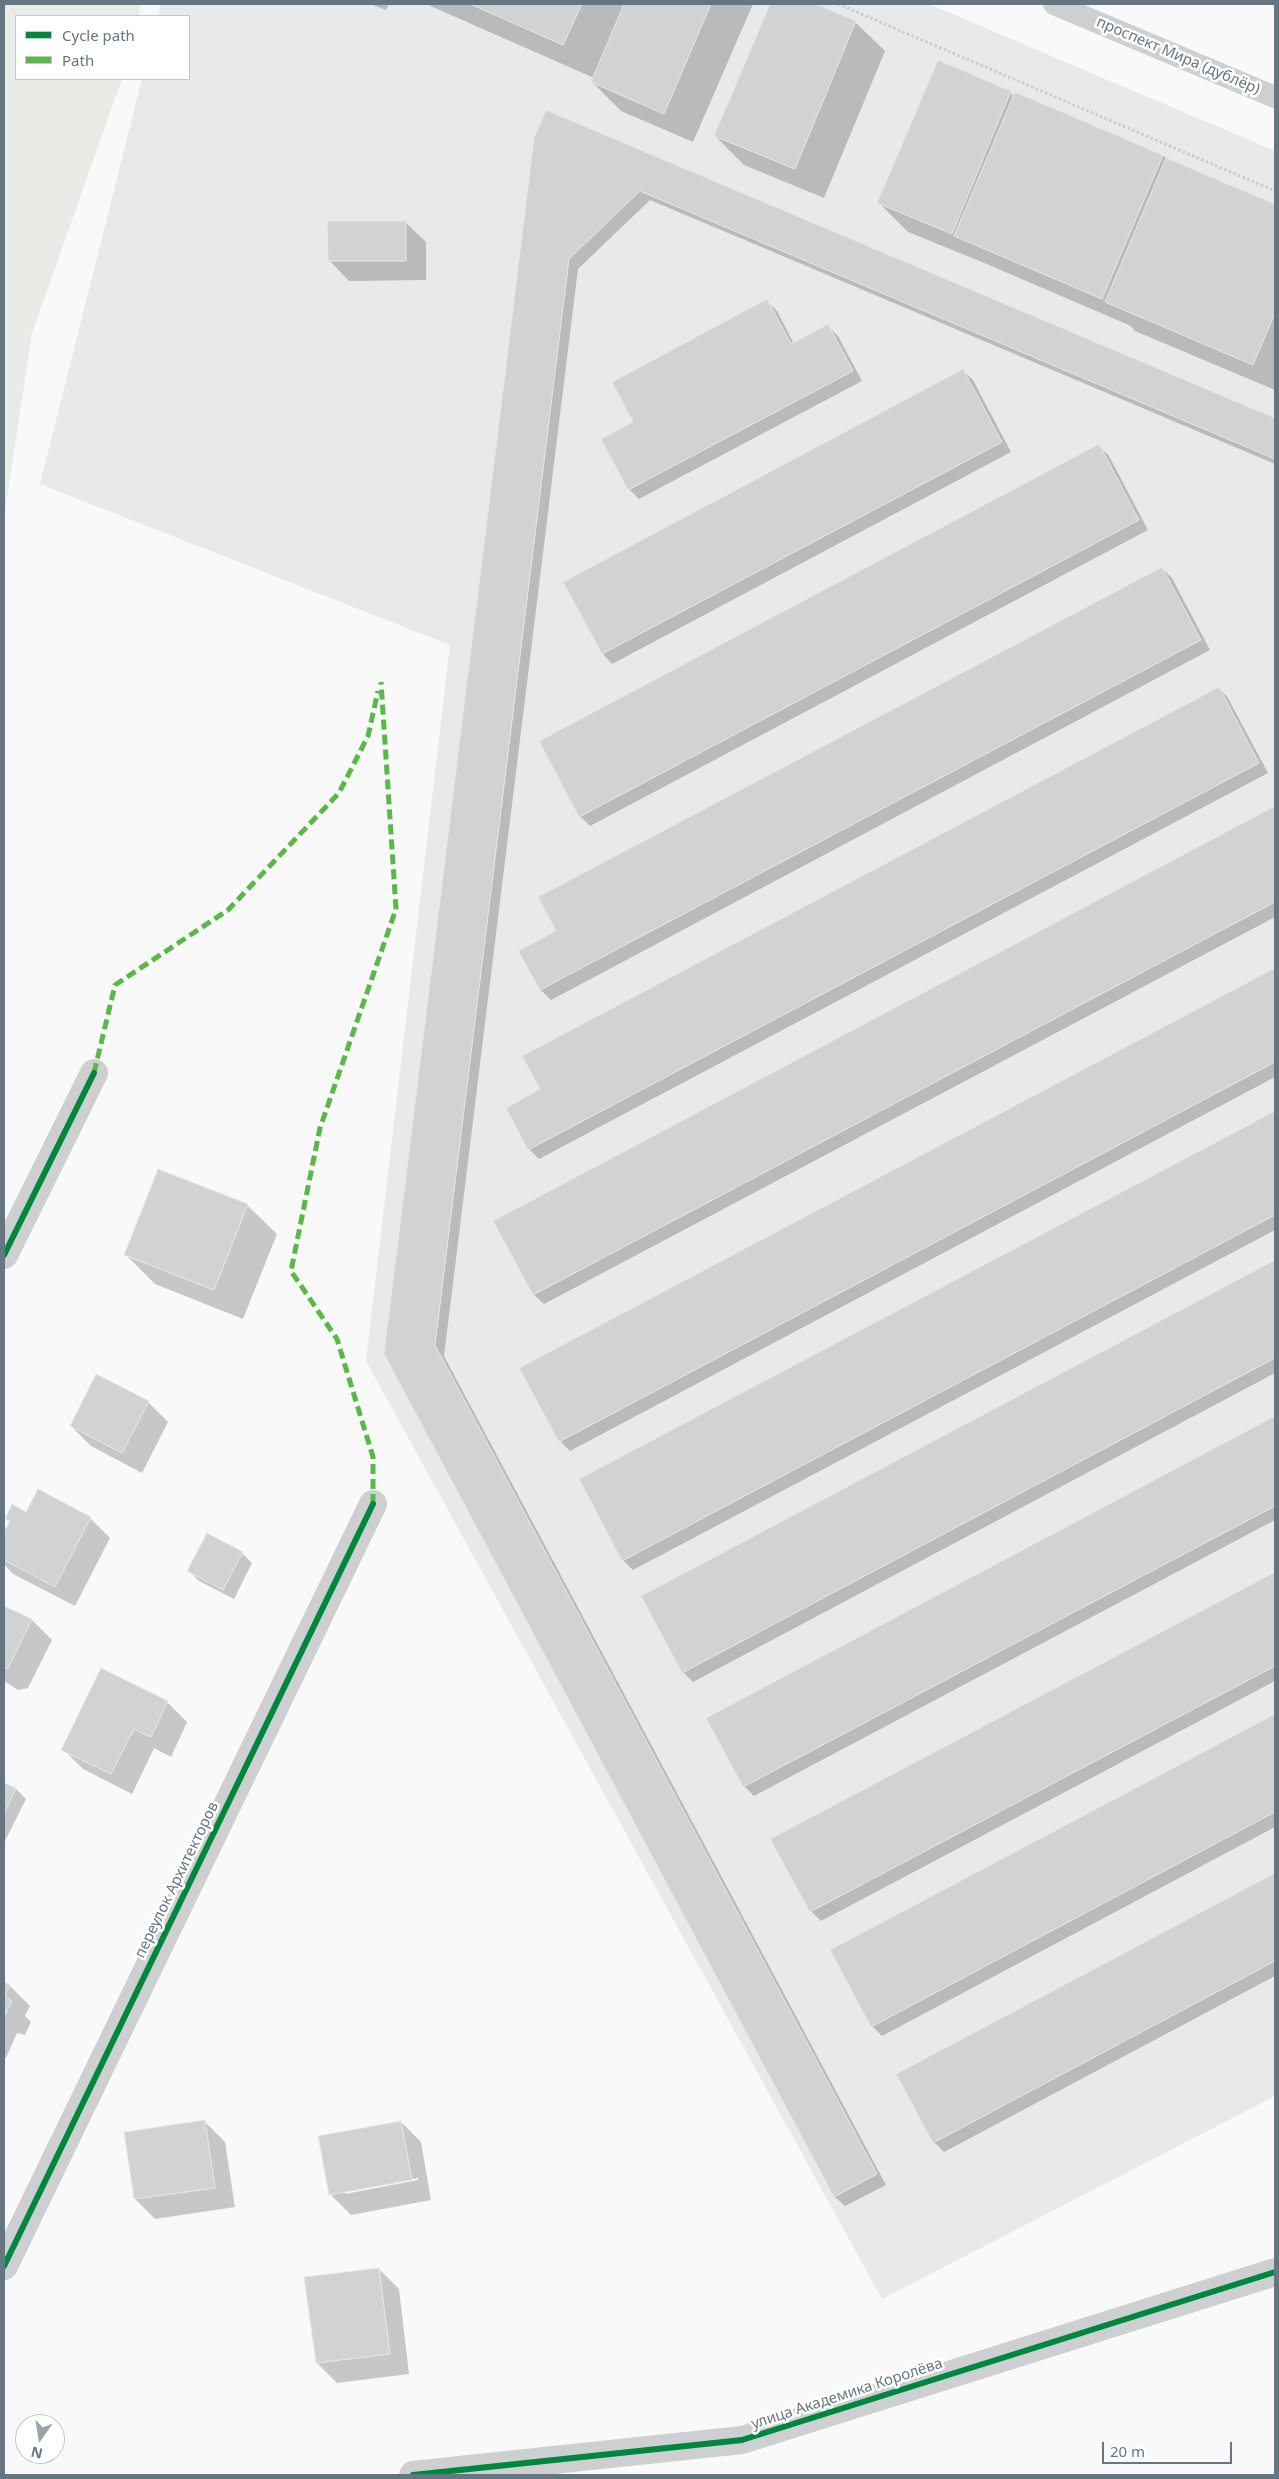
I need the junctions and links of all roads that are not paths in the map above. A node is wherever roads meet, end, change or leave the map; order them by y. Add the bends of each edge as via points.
1 (1054, 4) edge
2 (1275, 97) edge
3 (94, 1073) dead end
4 (4, 1254) edge
5 (373, 1504) dead end
6 (4, 2266) edge
7 (1275, 2272) edge
8 (413, 2475) edge

1 - 2 lane, проспект Мира (дублёр)
3 - 4 street
5 - 6 street, переулок Архитекторов
7 - 8 street, улица Академика Королёва via 742,2440

